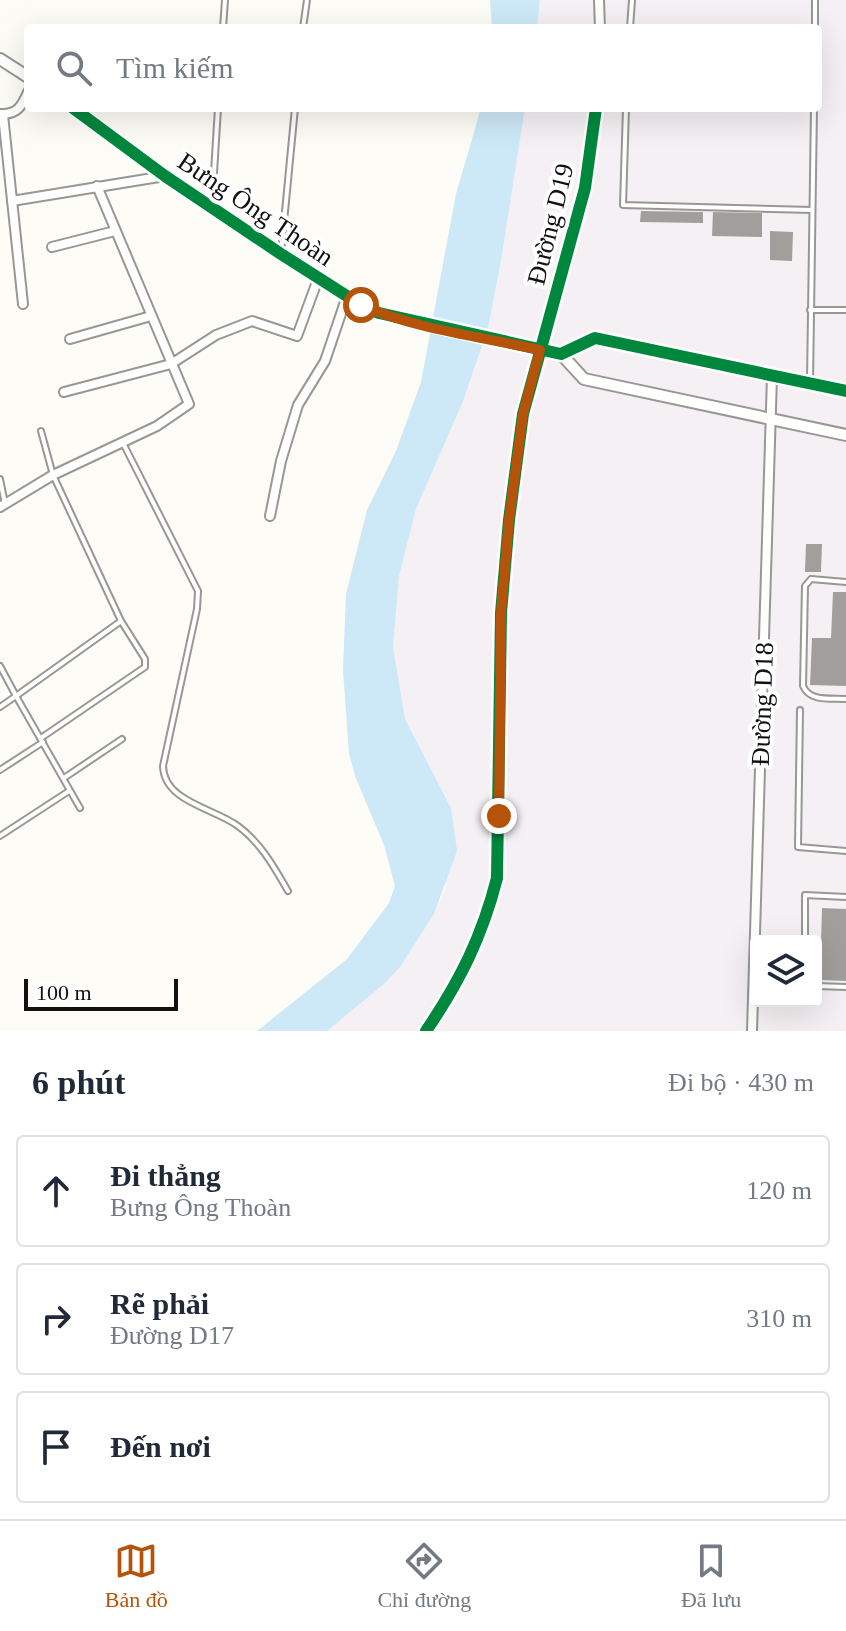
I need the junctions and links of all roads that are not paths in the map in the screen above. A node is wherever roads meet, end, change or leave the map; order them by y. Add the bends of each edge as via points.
1 (225, 0) edge
2 (307, 0) edge
3 (599, 0) edge
4 (632, 0) edge
5 (815, 0) edge
6 (223, 24) edge
7 (304, 24) edge
8 (600, 24) edge
9 (630, 24) edge
10 (815, 24) edge
11 (0, 59) edge
12 (24, 74) edge
13 (24, 100) edge
14 (78, 112) edge
15 (218, 112) edge
16 (295, 112) edge
17 (595, 112) edge
18 (626, 112) edge
19 (814, 112) edge
20 (2, 114) edge
21 (165, 176) junction
22 (97, 186) junction
23 (12, 201) junction
24 (212, 206) junction
25 (812, 210) junction
26 (115, 231) junction
27 (52, 247) dead end
28 (281, 254) junction
29 (318, 279) junction
30 (347, 296) junction
31 (23, 304) dead end
32 (810, 310) junction
33 (846, 310) edge
34 (151, 316) junction
35 (70, 339) dead end
36 (540, 350) junction
37 (561, 354) junction
38 (171, 364) junction
39 (772, 376) junction
40 (810, 384) junction
41 (846, 391) edge
42 (64, 392) dead end
43 (770, 418) junction
44 (41, 431) dead end
45 (846, 435) edge
46 (123, 442) junction
47 (53, 475) junction
48 (0, 479) edge
49 (2, 505) edge
50 (270, 516) dead end
51 (846, 582) edge
52 (121, 621) junction
53 (0, 666) edge
54 (16, 696) junction
55 (846, 699) edge
56 (0, 707) edge
57 (800, 710) dead end
58 (122, 739) dead end
59 (42, 740) junction
60 (0, 770) edge
61 (64, 778) junction
62 (69, 791) junction
63 (80, 808) dead end
64 (0, 836) edge
65 (846, 851) edge
66 (288, 891) dead end
67 (846, 897) edge
68 (805, 935) edge
69 (822, 986) edge
70 (846, 987) edge
71 (426, 1031) edge
72 (752, 1031) edge

1 - 6 lane
2 - 7 lane
3 - 8 street
4 - 9 lane
5 - 10 lane
11 - 12 street
13 - 20 street via 19,109
14 - 21 street, Bưng Ông Thoàn
15 - 24 lane
16 - 28 lane
17 - 36 street, Đường D19 via 585,188
18 - 25 lane via 623,205
19 - 25 lane
20 - 23 street
21 - 22 street
21 - 24 street, Bưng Ông Thoàn
22 - 23 street
22 - 26 street
23 - 31 street
24 - 28 street, Bưng Ông Thoàn
25 - 32 lane
26 - 27 street
26 - 34 street
28 - 29 street, Bưng Ông Thoàn
29 - 30 street, Bưng Ông Thoàn
29 - 38 street via 297,336 252,321 216,335
30 - 36 street, Bưng Ông Thoàn via 379,313
30 - 50 street via 325,361 298,405
32 - 33 lane
32 - 40 lane
34 - 35 street
34 - 38 street
36 - 37 street, Bưng Ông Thoàn
36 - 71 street, Đường D19 via 523,414 503,598 497,878 473,952
37 - 39 street via 595,338
37 - 43 street via 584,379
38 - 42 street
38 - 46 street via 189,404
39 - 40 street
39 - 43 street, Đường D18
40 - 41 street
43 - 45 street
43 - 72 street, Đường D18
44 - 47 lane
46 - 47 street
46 - 66 lane via 198,591 164,778 177,794 237,825 255,841
47 - 49 street
47 - 52 lane
48 - 49 lane
51 - 55 lane via 811,579 805,586 803,686 814,697
52 - 54 lane
52 - 59 lane via 145,667
53 - 54 lane
54 - 56 lane
54 - 59 lane
57 - 65 lane via 798,847
58 - 61 lane
59 - 60 lane
59 - 61 lane
61 - 62 lane
62 - 63 lane
62 - 64 lane
67 - 68 lane via 805,895
69 - 70 lane

